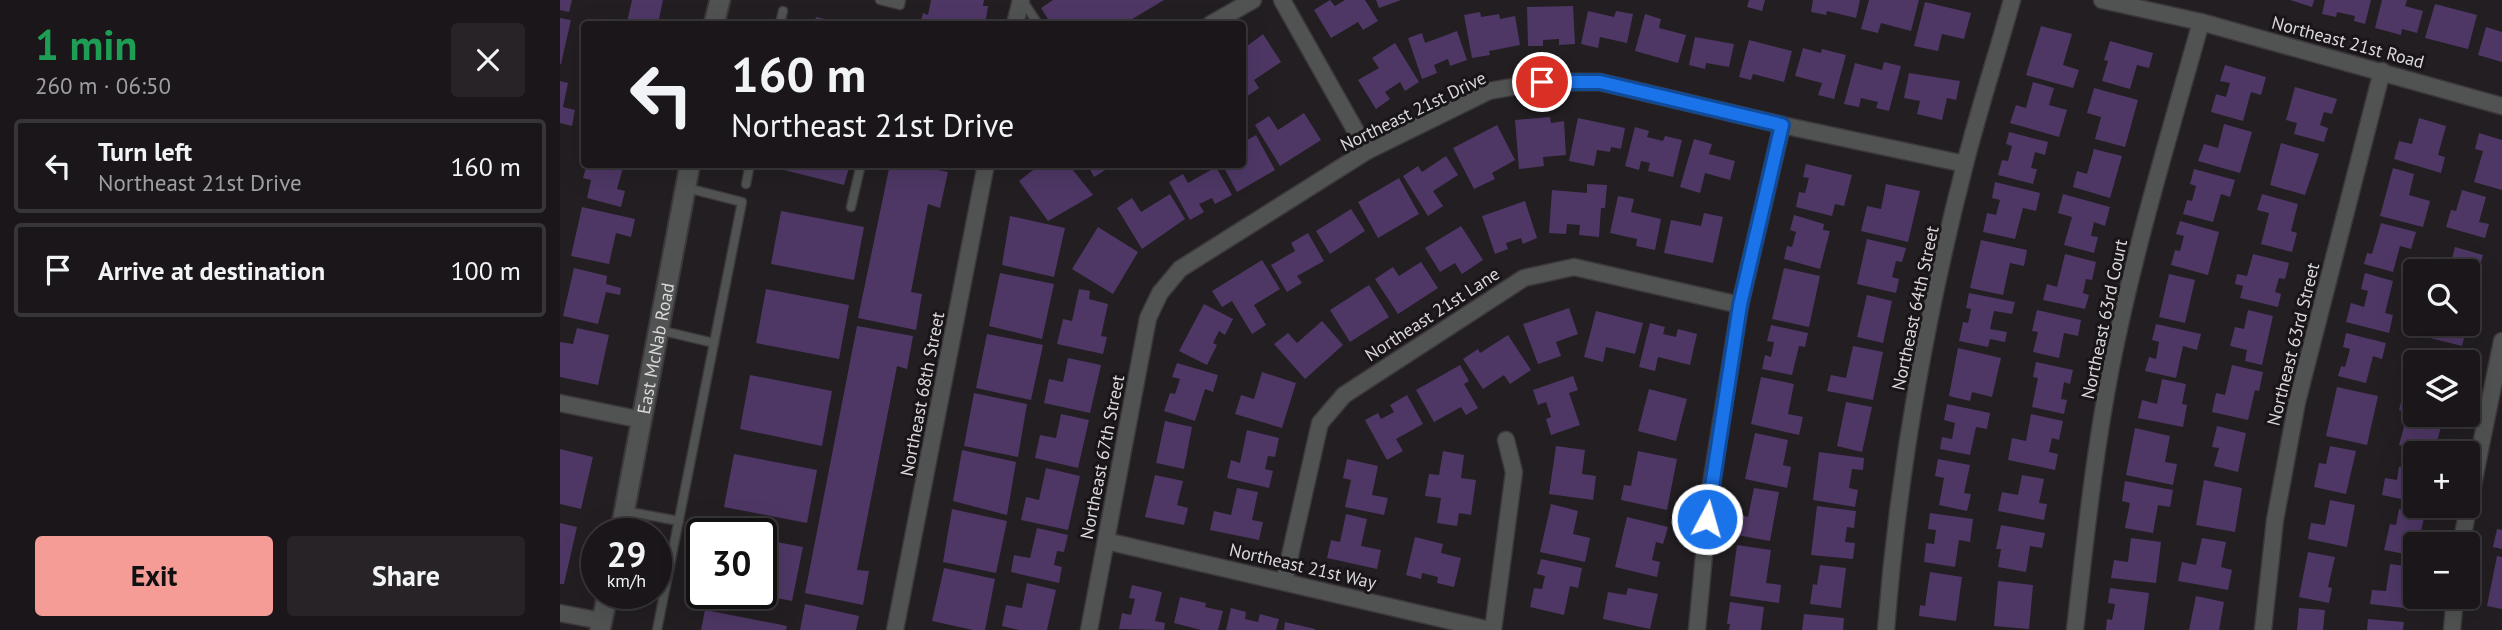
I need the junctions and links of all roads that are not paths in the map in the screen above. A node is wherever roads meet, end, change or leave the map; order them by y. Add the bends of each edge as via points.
1 (720, 0) edge
2 (880, 0) edge
3 (901, 0) edge
4 (1022, 0) edge
5 (1252, 0) edge
6 (1282, 0) edge
7 (2012, 0) edge
8 (2102, 0) edge
9 (1232, 5) edge
10 (783, 11) dead end
11 (715, 21) edge
12 (781, 21) edge
13 (1016, 21) edge
14 (1036, 21) edge
15 (1214, 21) edge
16 (2201, 22) junction
17 (2382, 71) junction
18 (2502, 106) edge
19 (1782, 125) junction
20 (1367, 151) junction
21 (1965, 164) junction
22 (690, 168) edge
23 (749, 168) edge
24 (859, 168) edge
25 (985, 168) edge
26 (747, 184) dead end
27 (687, 188) junction
28 (851, 207) dead end
29 (1160, 293) joint
30 (1740, 305) junction
31 (659, 330) junction
32 (2502, 341) edge
33 (714, 343) junction
34 (560, 403) edge
35 (642, 420) junction
36 (1506, 440) dead end
37 (625, 511) junction
38 (623, 518) edge
39 (679, 521) junction
40 (2463, 532) edge
41 (1106, 541) junction
42 (1284, 582) junction
43 (2454, 609) edge
44 (560, 613) edge
45 (601, 626) edge
46 (657, 630) edge
47 (895, 630) edge
48 (1089, 630) edge
49 (1491, 630) edge
50 (1697, 630) edge
51 (1886, 630) edge
52 (2075, 630) edge
53 (2263, 630) edge
54 (2452, 630) edge

1 - 11 street
2 - 3 lane via 900,5
4 - 13 street
4 - 14 lane
5 - 9 street
6 - 20 street
7 - 21 street, Northeast 64th Street
8 - 16 street, Northeast 21st Road
9 - 15 street
10 - 12 lane
16 - 17 street, Northeast 21st Road
16 - 52 street, Northeast 63rd Court via 2143,228 2111,367
17 - 18 street, Northeast 21st Road
17 - 53 street, Northeast 63rd Street via 2297,402 2275,520
19 - 20 street, Northeast 21st Drive via 1600,82 1542,82 1489,91
19 - 21 street, Northeast 21st Drive
19 - 30 street
20 - 29 street, Northeast 21st Drive via 1180,270
21 - 51 street, Northeast 64th Street via 1922,355 1892,552
22 - 27 street, East McNab Road
23 - 26 lane
24 - 28 lane
25 - 47 street, Northeast 68th Street
27 - 31 street, East McNab Road
27 - 33 lane via 742,202
29 - 41 street, Northeast 67th Street via 1148,318
30 - 42 street, Northeast 21st Lane via 1574,267 1524,278 1344,395 1320,423
30 - 50 street via 1710,491
31 - 33 lane
31 - 35 street, East McNab Road
32 - 40 street
33 - 39 lane
34 - 35 street
35 - 37 street, East McNab Road
36 - 49 street via 1514,472
37 - 38 street, East McNab Road
37 - 39 lane
39 - 46 lane
41 - 42 street, Northeast 21st Way
41 - 48 street, Northeast 67th Street
42 - 49 street, Northeast 21st Way
43 - 54 street
44 - 45 street

